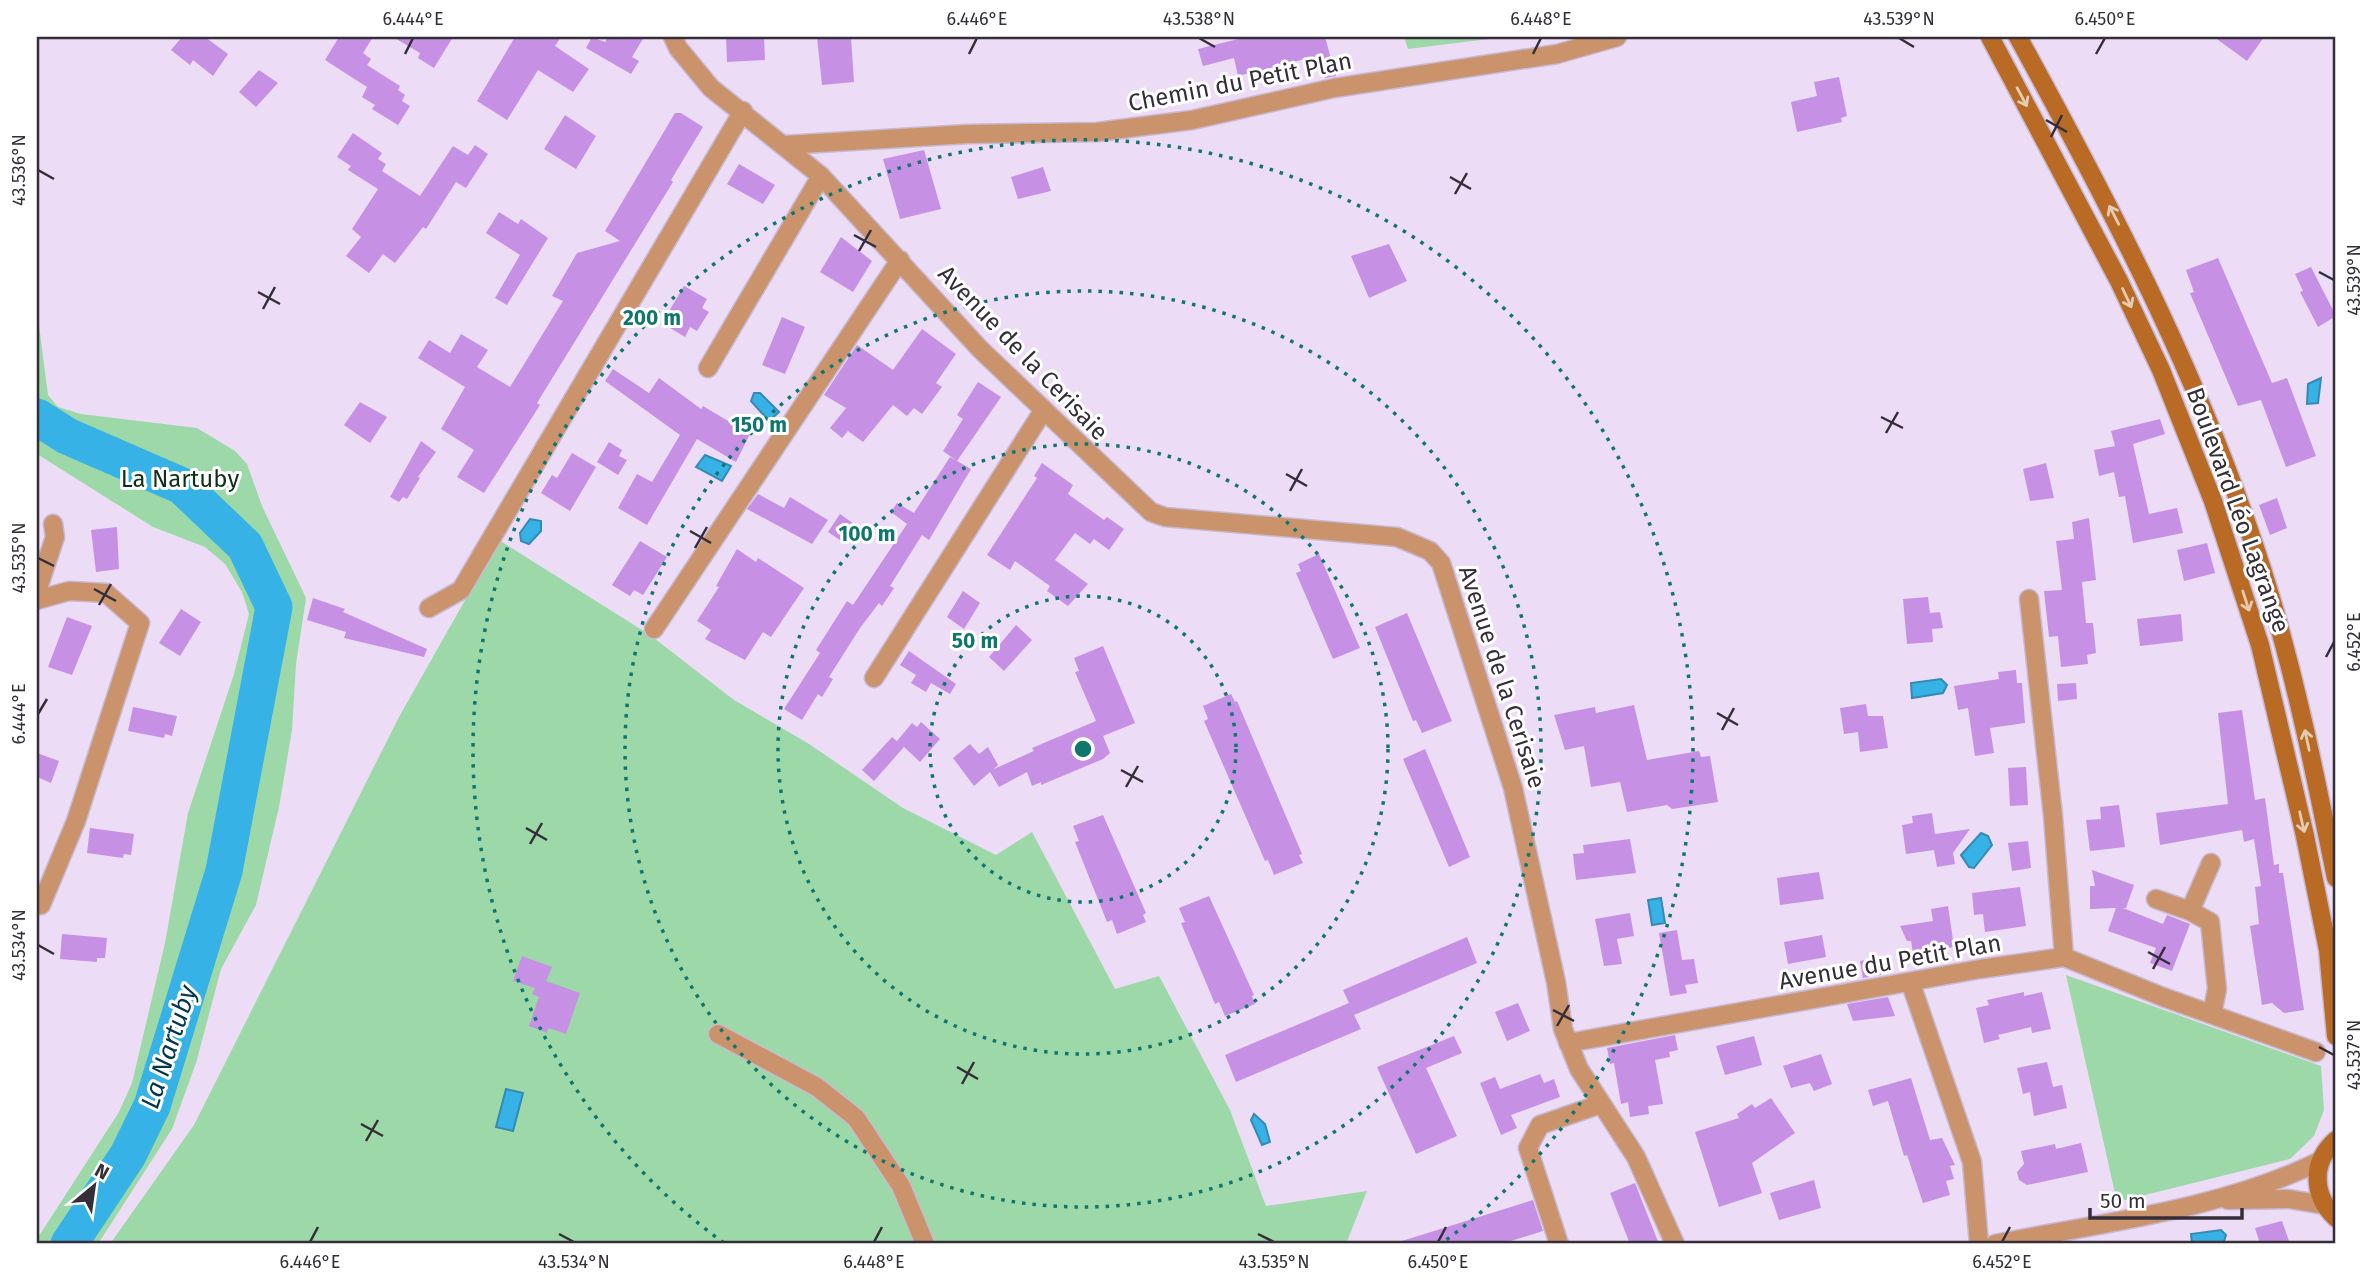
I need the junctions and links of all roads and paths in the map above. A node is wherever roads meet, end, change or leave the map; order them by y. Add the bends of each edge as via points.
1 (673, 37) edge
2 (1617, 37) edge
3 (1990, 37) edge
4 (2018, 37) edge
5 (743, 111) junction
6 (785, 145) junction
7 (821, 176) junction
8 (900, 260) junction
9 (708, 368) dead end
10 (1044, 411) junction
11 (53, 524) dead end
12 (37, 591) edge
13 (2029, 599) dead end
14 (37, 600) edge
15 (429, 608) dead end
16 (654, 629) dead end
17 (874, 678) dead end
18 (2211, 863) dead end
19 (2336, 878) edge
20 (2156, 899) dead end
21 (41, 905) dead end
22 (2190, 911) junction
23 (2064, 957) junction
24 (1911, 984) junction
25 (2212, 1014) junction
26 (718, 1034) dead end
27 (2336, 1036) edge
28 (1568, 1043) junction
29 (2316, 1052) dead end
30 (1601, 1104) junction
31 (2336, 1137) edge
32 (2320, 1161) junction
33 (2207, 1201) junction
34 (2330, 1211) edge
35 (925, 1244) edge
36 (1559, 1244) edge
37 (1675, 1244) edge
38 (1979, 1244) edge
39 (1995, 1244) edge

1 - 5 street, Avenue de la Cerisaie via 711,88
2 - 6 street, Chemin du Petit Plan via 1558,54 1334,88 1192,120 1097,132
3 -> 27 main road, Boulevard Léo Lagrange via 2119,281 2161,370 2213,501 2260,645 2305,836 2328,950
19 -> 4 main road, Boulevard Léo Lagrange via 2270,595 2222,458 2139,264
5 - 6 street, Avenue de la Cerisaie
5 - 15 street via 461,590
6 - 7 street, Avenue de la Cerisaie
7 - 8 street, Avenue de la Cerisaie
7 - 9 street
8 - 10 street, Avenue de la Cerisaie via 980,349
8 - 16 street
10 - 17 street
10 - 28 street, Avenue de la Cerisaie via 1151,512 1165,517 1397,537 1430,551 1441,562 1513,788
11 - 12 street via 55,537
13 - 23 street
14 - 21 street via 69,591 106,593 140,624 76,821
18 - 22 street
20 - 22 street
22 - 25 street via 2210,922 2217,989
23 - 24 street, Avenue du Petit Plan
23 - 25 street, Avenue du Petit Plan
24 - 28 street, Avenue du Petit Plan
24 - 38 street via 1972,1162
25 - 29 street, Avenue du Petit Plan
26 - 35 street via 817,1087 856,1118 901,1186
28 - 30 street, Avenue de la Cerisaie
30 - 36 street via 1540,1125 1528,1148
30 - 37 street, Avenue de la Cerisaie via 1636,1157
31 - 32 main road
32 - 33 street
32 - 34 main road via 2318,1191
33 - 34 street via 2288,1199
33 - 39 street

